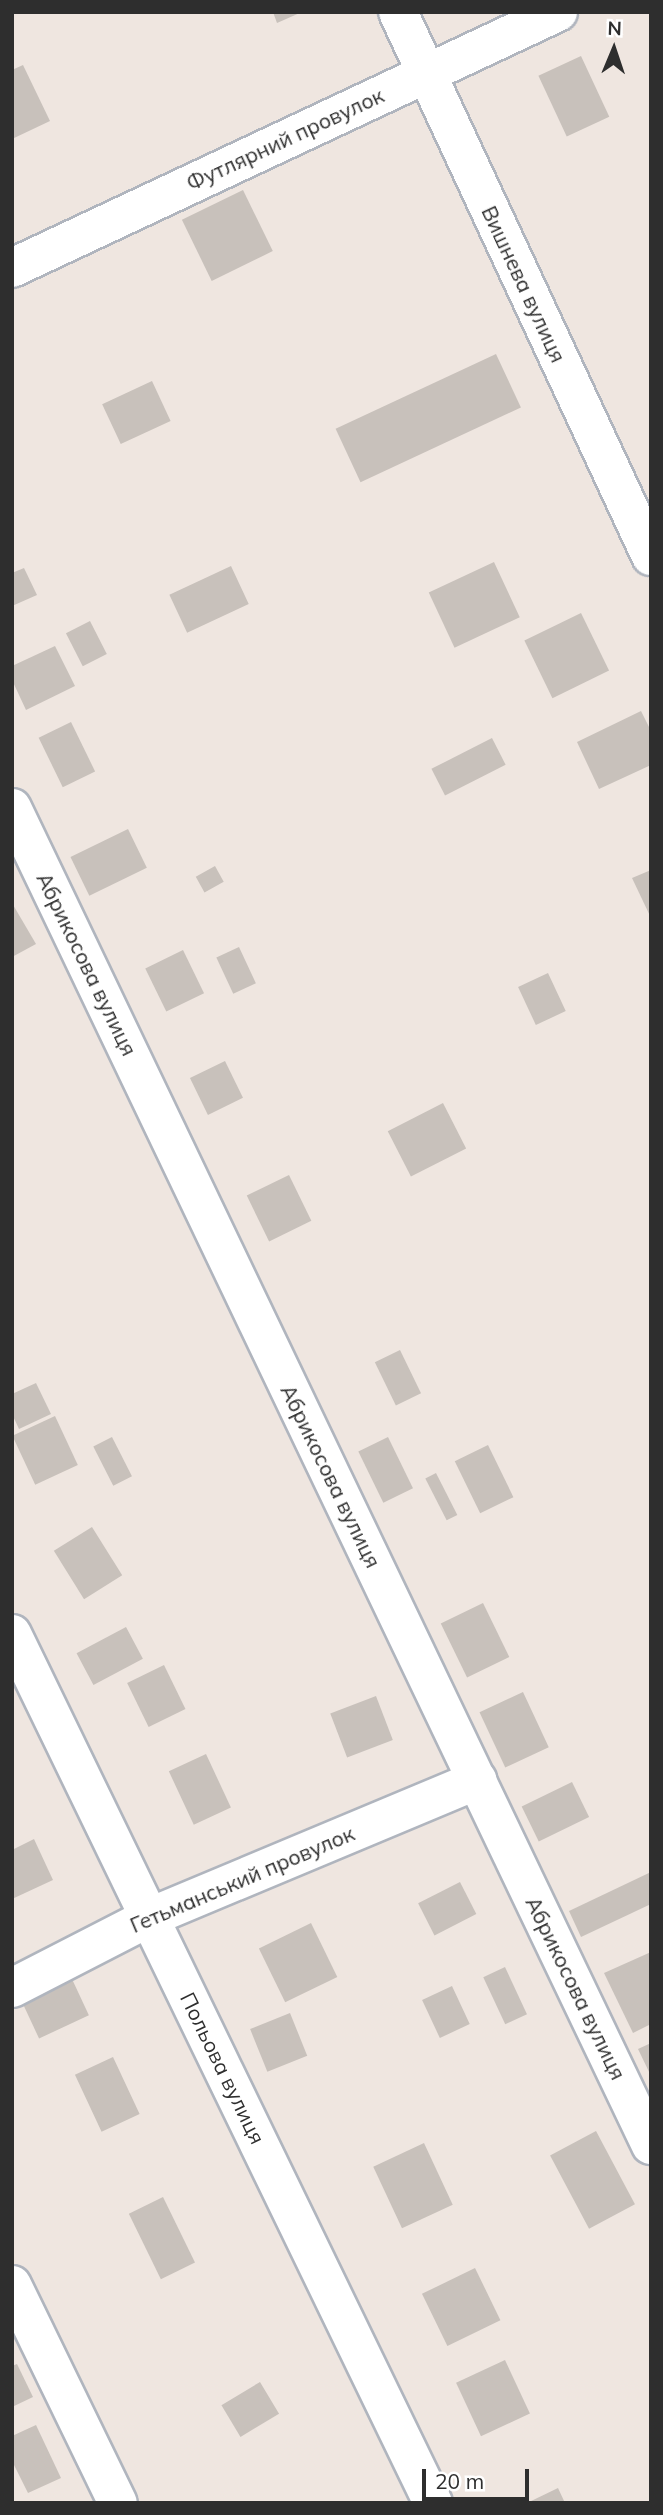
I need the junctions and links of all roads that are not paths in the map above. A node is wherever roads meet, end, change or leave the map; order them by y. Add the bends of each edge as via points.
1 (398, 12) edge
2 (558, 12) edge
3 (425, 73) junction
4 (12, 268) edge
5 (651, 556) edge
6 (12, 808) edge
7 (12, 1634) edge
8 (477, 1780) junction
9 (150, 1917) junction
10 (12, 1987) edge
11 (651, 2145) edge
12 (12, 2285) edge
13 (118, 2503) edge
14 (433, 2503) edge

1 - 3 street, Вишнева вулиця
2 - 3 street, Футлярний провулок
3 - 4 street, Футлярний провулок
3 - 5 street, Вишнева вулиця
6 - 8 street, Абрикосова вулиця
7 - 9 street, Польова вулиця
8 - 9 street, Гетьманський провулок
8 - 11 street, Абрикосова вулиця
9 - 10 street, Гетьманський провулок
9 - 14 street, Польова вулиця
12 - 13 street

